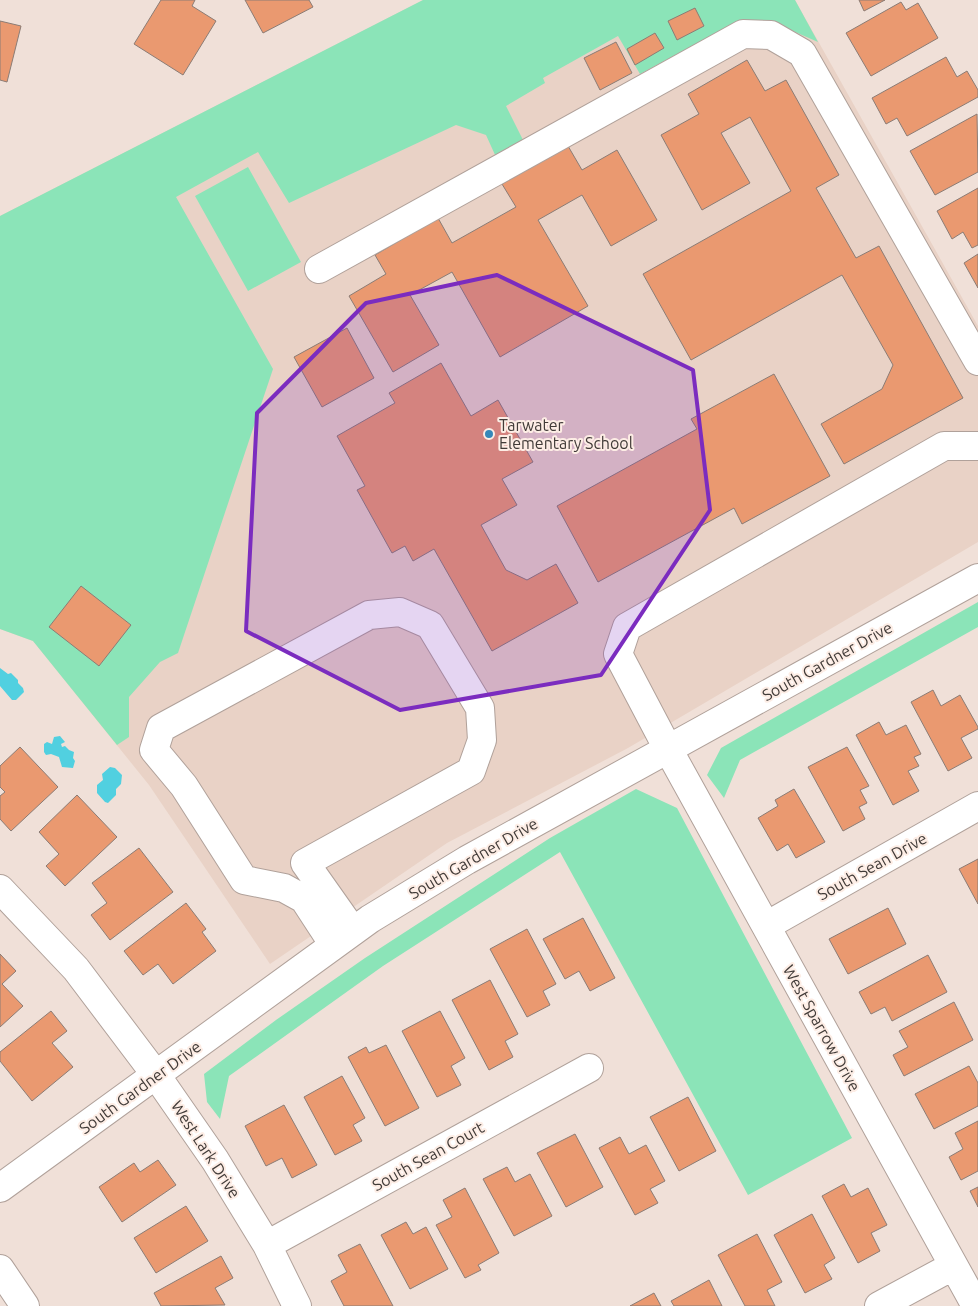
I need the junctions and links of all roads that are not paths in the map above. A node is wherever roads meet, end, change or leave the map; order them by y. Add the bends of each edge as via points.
1 (319, 268) dead end
2 (978, 362) edge
3 (978, 446) edge
4 (978, 578) edge
5 (668, 749) junction
6 (978, 806) edge
7 (0, 889) edge
8 (766, 926) junction
9 (343, 938) junction
10 (589, 1068) dead end
11 (156, 1075) junction
12 (0, 1188) edge
13 (267, 1245) junction
14 (953, 1266) junction
15 (0, 1269) edge
16 (25, 1306) edge
17 (297, 1306) edge
18 (880, 1306) edge
19 (976, 1306) edge

1 - 2 street via 743,34 771,35 802,53
3 - 5 street, West Sparrow Drive via 944,446 627,627 618,654
4 - 5 street, South Gardner Drive
5 - 8 street, West Sparrow Drive
5 - 9 street, South Gardner Drive via 467,860
6 - 8 street, South Sean Drive
7 - 11 street, West Lark Drive via 76,969
8 - 14 street, West Sparrow Drive
9 - 9 street via 305,864 471,771 482,740 480,708 430,625 400,612 369,615 161,728 154,750 184,786 244,880 284,888 304,899
9 - 11 street, South Gardner Drive
10 - 13 street, South Sean Court
11 - 12 street, South Gardner Drive
11 - 13 street, West Lark Drive via 215,1160
13 - 17 street, West Lark Drive
14 - 18 street
14 - 19 street, West Sparrow Drive
15 - 16 street

